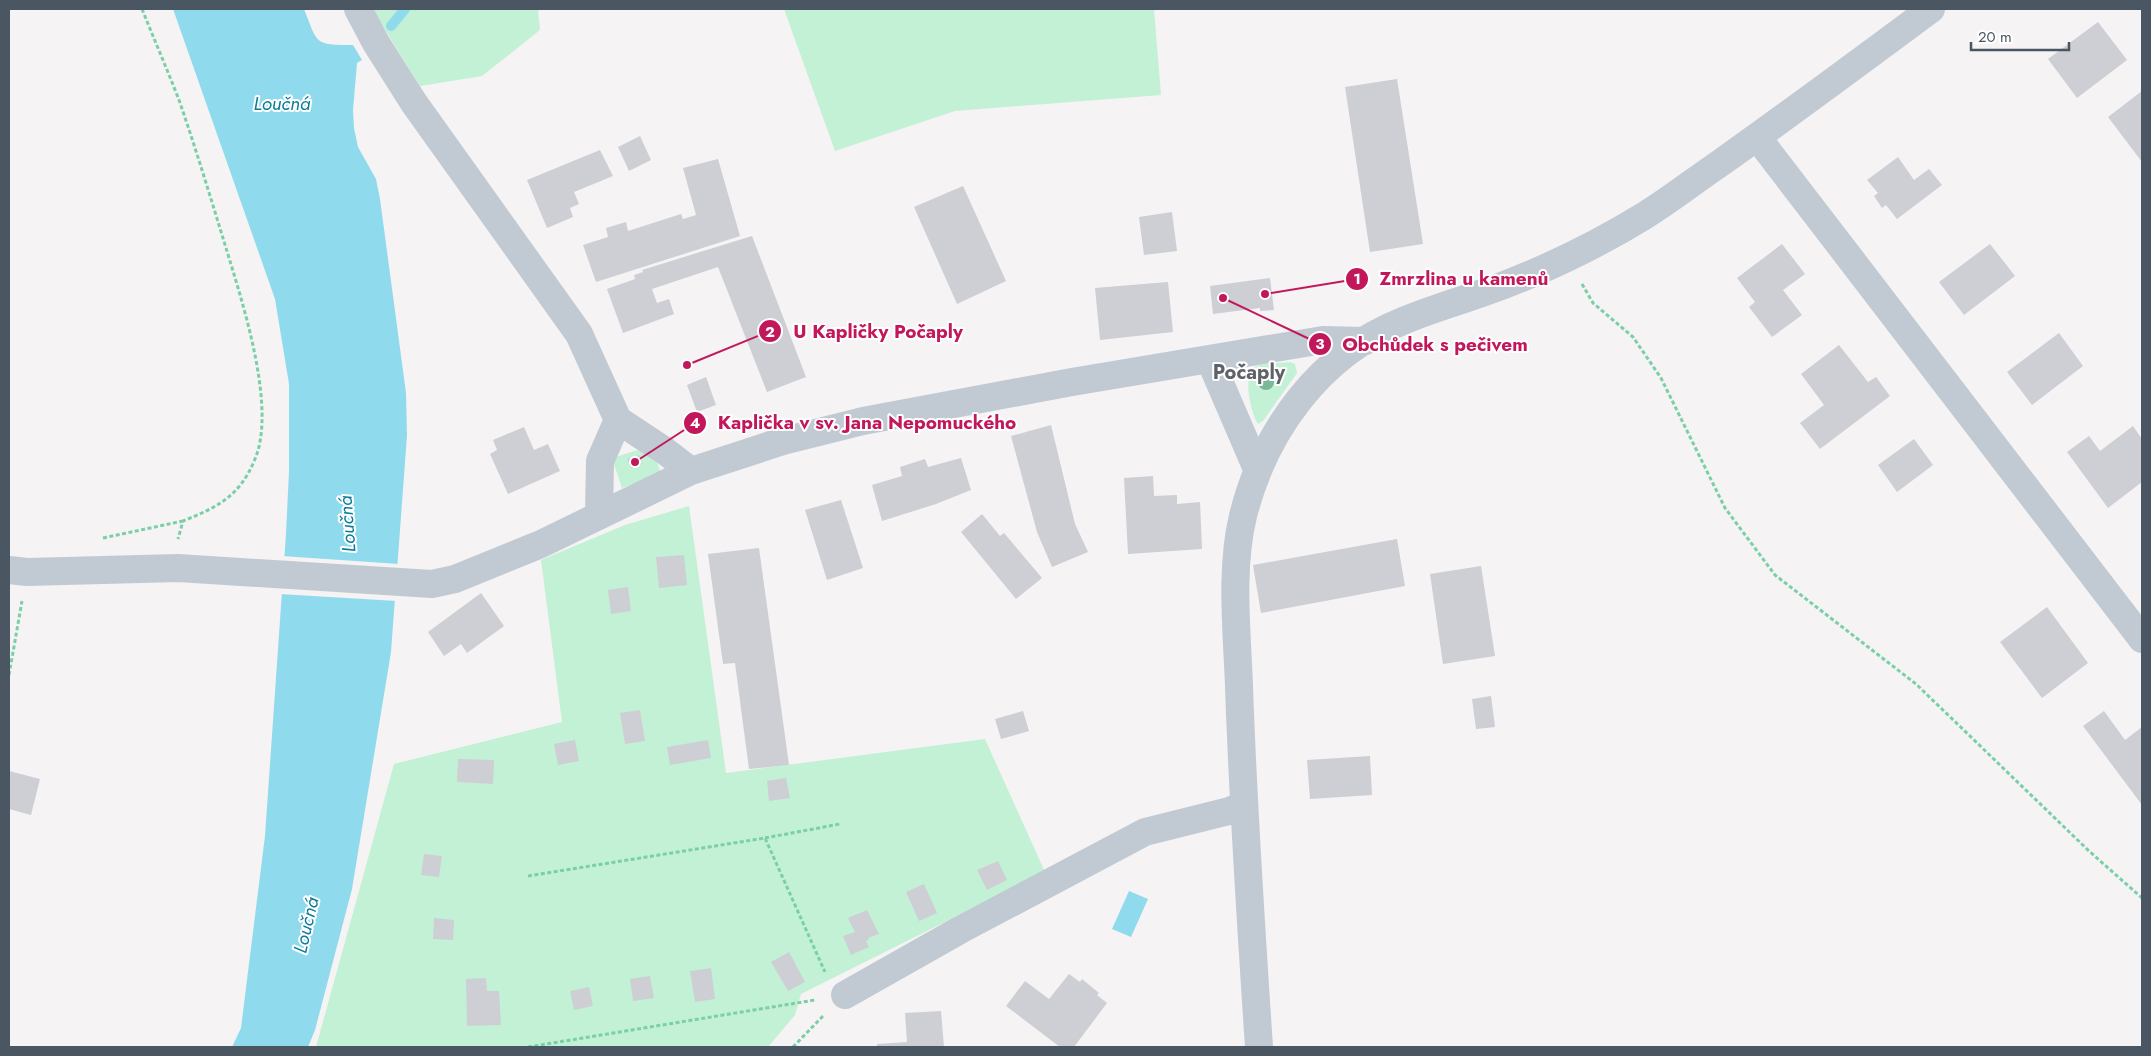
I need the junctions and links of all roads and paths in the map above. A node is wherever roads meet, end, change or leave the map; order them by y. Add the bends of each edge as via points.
1 (142, 9) edge
2 (358, 9) edge
3 (1932, 9) edge
4 (1758, 137) junction
5 (1568, 257) junction
6 (1365, 341) junction
7 (1210, 360) junction
8 (618, 420) junction
9 (1257, 469) junction
10 (691, 471) junction
11 (599, 515) junction
12 (178, 568) junction
13 (18, 571) edge
14 (2142, 639) edge
15 (9, 675) edge
16 (1243, 805) junction
17 (840, 824) dead end
18 (765, 838) junction
19 (528, 876) dead end
20 (2142, 898) edge
21 (845, 995) junction
22 (528, 1047) edge
23 (793, 1047) edge
24 (1259, 1047) edge

1 - 12 path via 178,99 212,201 244,305 260,380 262,430 256,458 233,494 214,508 183,521 176,544
2 - 8 street via 410,95 579,334
3 - 4 street
4 - 5 street via 1643,217
4 - 14 street
5 - 6 street via 1505,285 1401,321
5 - 20 path via 1593,303 1633,337 1661,378 1725,508 1775,575 1916,684
6 - 7 street via 1322,340
6 - 9 street via 1340,358 1309,387 1279,425
7 - 9 street
7 - 10 street via 864,421 783,441
8 - 10 street
8 - 11 street via 600,461
9 - 16 street via 1242,519 1236,575
10 - 11 street
11 - 12 street via 541,544 455,579 432,584
12 - 13 street
13 - 15 path
16 - 21 street via 1145,832
16 - 24 street
17 - 18 path
18 - 19 path
18 - 21 path via 829,980
21 - 22 path
21 - 23 path

